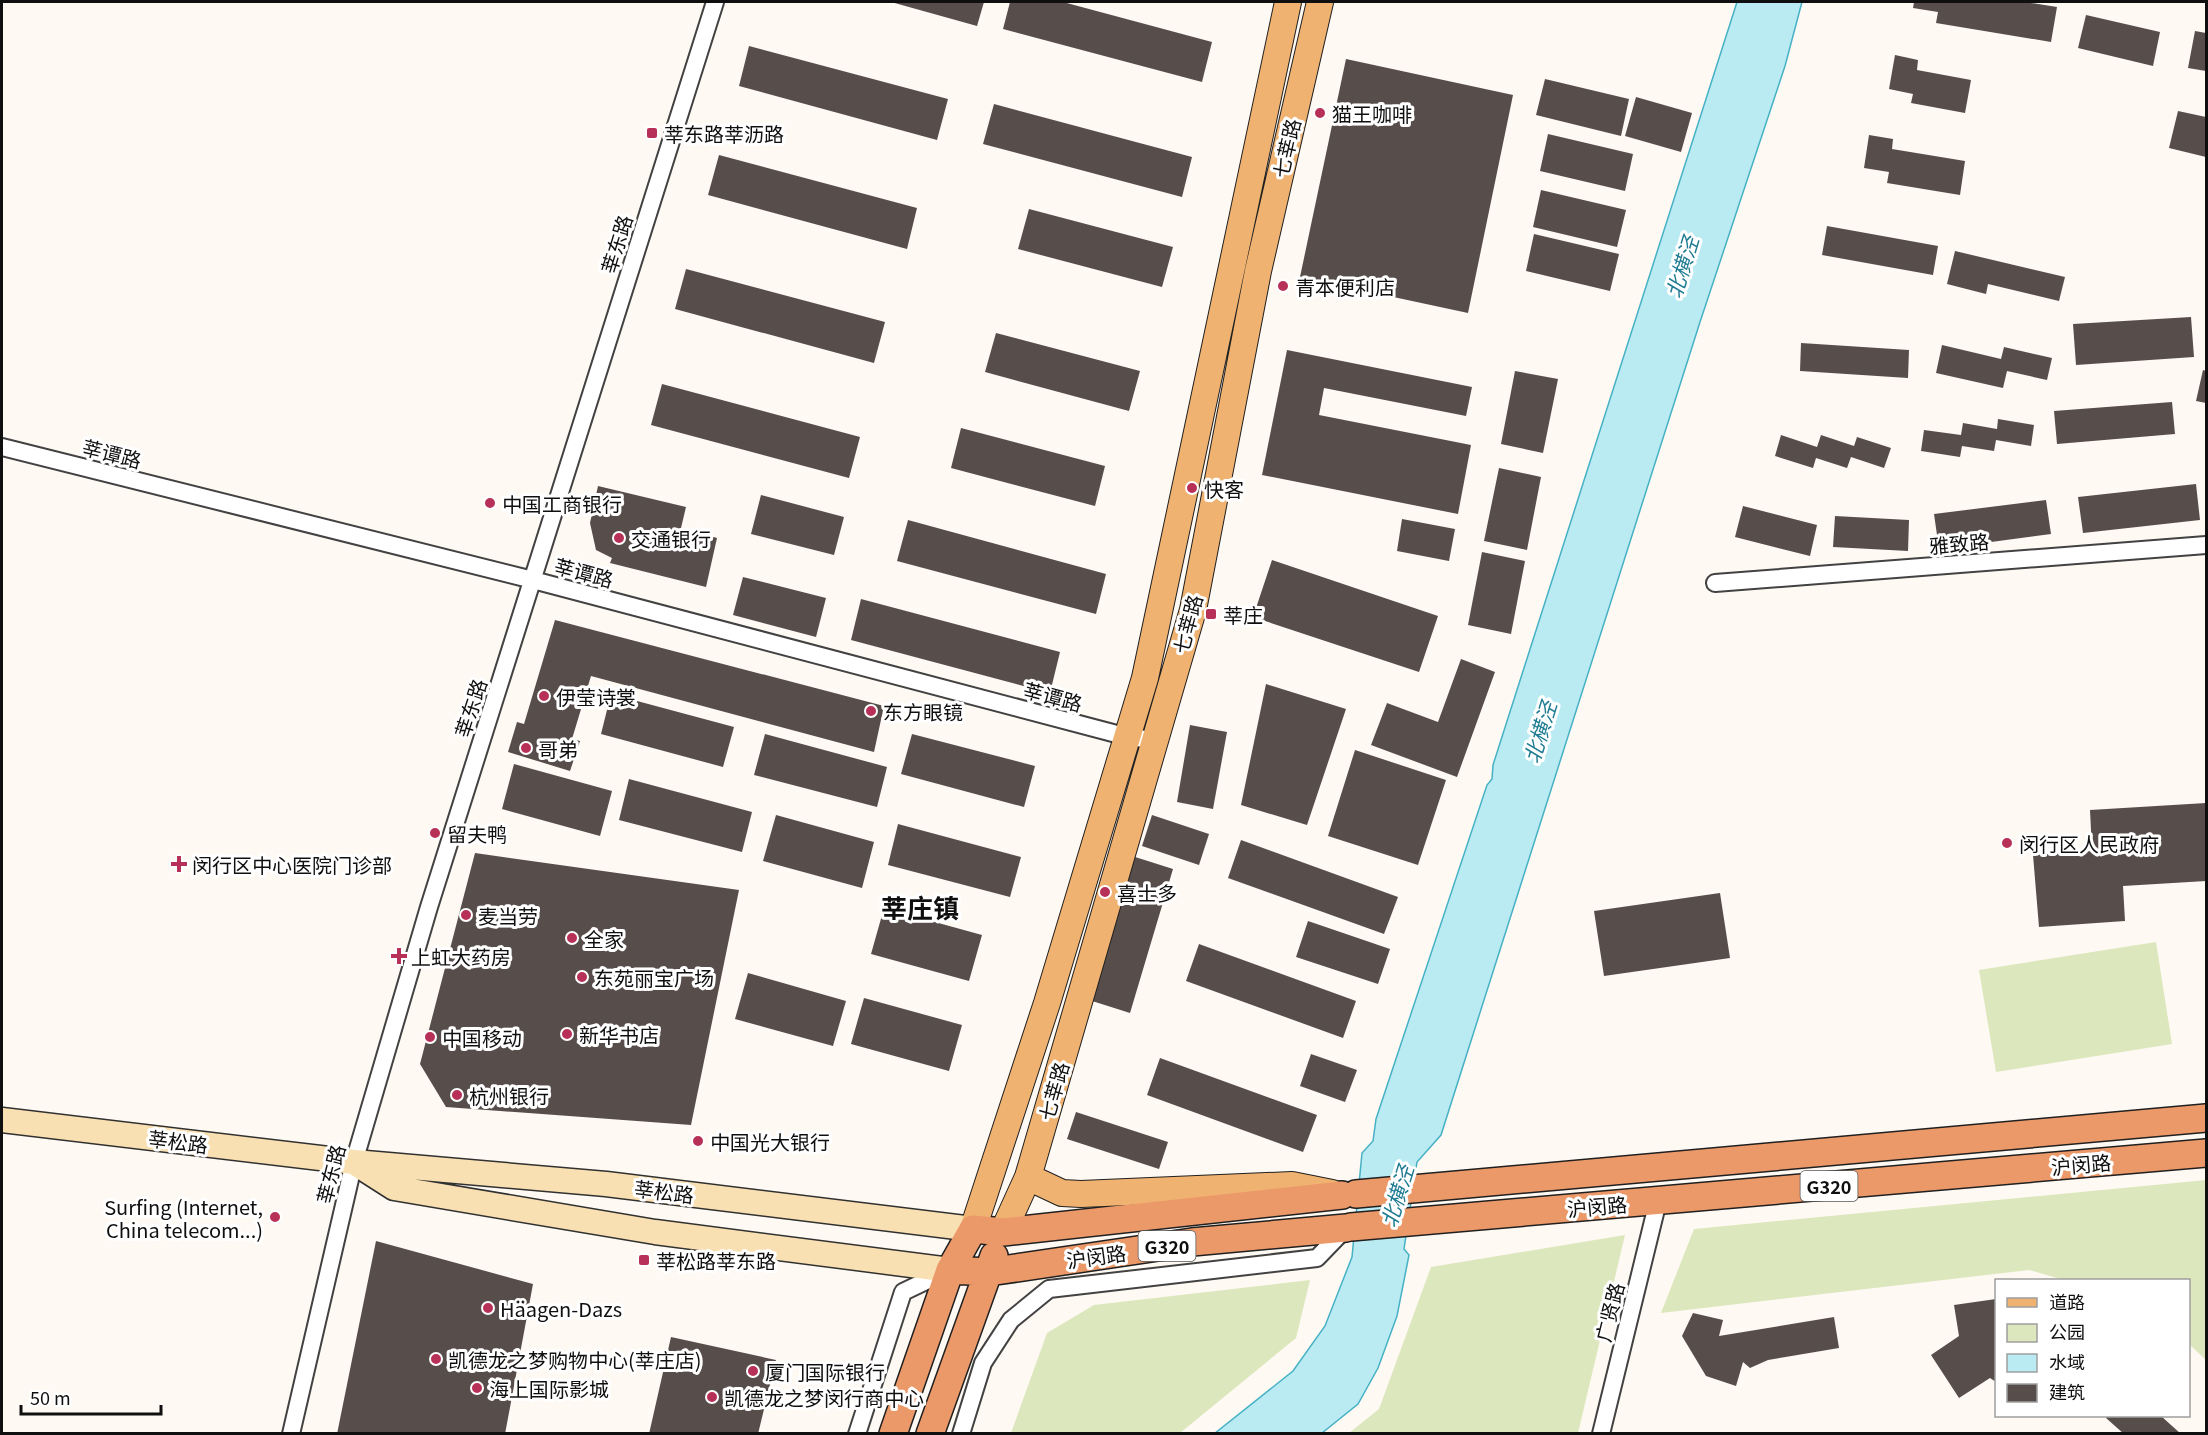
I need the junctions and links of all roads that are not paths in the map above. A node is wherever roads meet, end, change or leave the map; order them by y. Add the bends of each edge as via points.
1 (715, 2) edge
2 (1288, 2) edge
3 (1320, 2) edge
4 (2, 447) edge
5 (2206, 545) edge
6 (533, 580) junction
7 (1715, 583) dead end
8 (1128, 738) junction
9 (1154, 740) junction
10 (2206, 1118) edge
11 (2, 1120) edge
12 (2206, 1154) edge
13 (354, 1162) junction
14 (1028, 1178) junction
15 (1349, 1194) junction
16 (1658, 1201) junction
17 (1349, 1228) junction
18 (973, 1229) junction
19 (1003, 1232) junction
20 (950, 1270) junction
21 (989, 1272) junction
22 (291, 1434) edge
23 (857, 1434) edge
24 (893, 1434) edge
25 (930, 1434) edge
26 (961, 1434) edge
27 (1601, 1434) edge

1 - 6 street, 莘东路
2 - 8 main road, 七莘路 via 1146,678
3 - 9 main road, 七莘路 via 1258,271 1193,610
4 - 6 street, 莘谭路
5 - 7 street, 雅致路
6 - 8 street, 莘谭路
6 - 13 street, 莘东路 via 432,898
8 - 9 street, 莘谭路
8 - 18 main road, 七莘路
9 - 14 main road, 七莘路
10 - 15 highway, 沪闵路 / G320
11 - 13 main road, 莘松路
12 - 16 highway, 沪闵路 / G320
13 - 18 main road, 莘松路 via 606,1184
13 - 20 main road, 莘松路 via 394,1188 655,1232
13 - 22 street, 莘东路
14 - 15 main road via 1062,1193 1292,1185
14 - 19 main road, 七莘路
15 - 19 highway, 沪闵路 / G320
16 - 17 highway, 沪闵路 / G320
16 - 27 street, 广贤路
17 - 21 highway, 沪闵路 / G320 via 1192,1242
17 - 26 street via 1317,1258 1049,1289 1011,1320 983,1363
18 - 19 highway, 沪闵路 / G320
18 - 20 highway
19 - 21 highway
20 - 21 highway, 沪闵路 / G320
20 - 23 street via 903,1292
20 - 24 highway
21 - 25 highway

